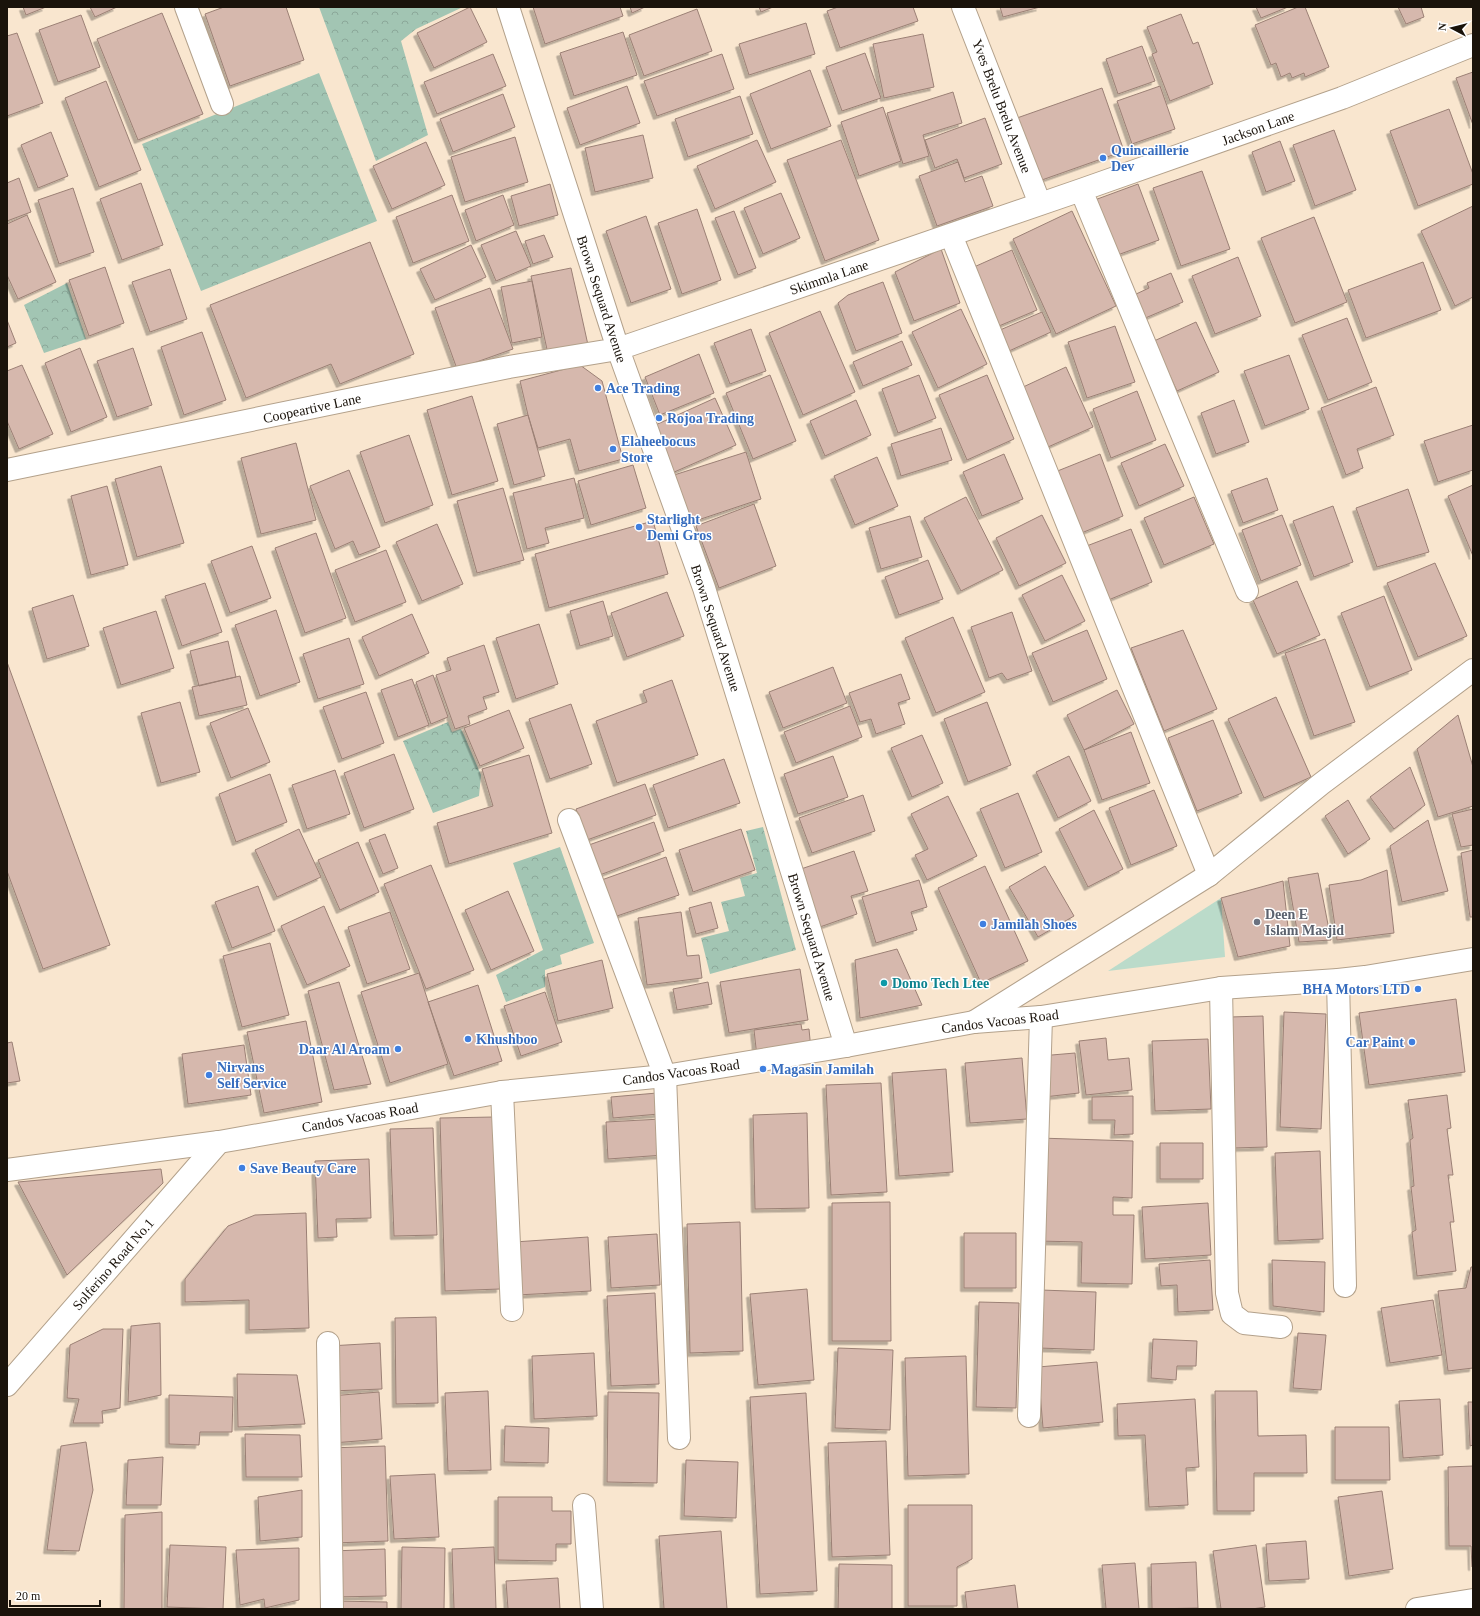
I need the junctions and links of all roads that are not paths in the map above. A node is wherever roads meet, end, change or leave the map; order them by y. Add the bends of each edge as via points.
1 (186, 7) edge
2 (508, 7) edge
3 (963, 7) edge
4 (1473, 45) edge
5 (222, 104) dead end
6 (1081, 190) junction
7 (1040, 204) junction
8 (951, 235) junction
9 (618, 349) junction
10 (7, 470) edge
11 (1247, 591) dead end
12 (1473, 670) edge
13 (569, 820) dead end
14 (1209, 874) junction
15 (1473, 959) edge
16 (1338, 980) junction
17 (1221, 988) junction
18 (1041, 1017) junction
19 (974, 1022) junction
20 (846, 1046) junction
21 (665, 1076) junction
22 (502, 1092) junction
23 (219, 1142) junction
24 (7, 1170) edge
25 (1345, 1286) dead end
26 (512, 1310) dead end
27 (1281, 1327) dead end
28 (328, 1343) dead end
29 (7, 1385) edge
30 (1029, 1416) dead end
31 (679, 1438) dead end
32 (584, 1505) dead end
33 (1473, 1600) edge
34 (332, 1609) edge
35 (592, 1609) edge
36 (1417, 1609) edge

1 - 5 street
2 - 9 street, Brown Sequard Avenue
3 - 7 street, Yves Brelu Brelu Avenue
4 - 6 street, Jackson Lane via 1342,98
6 - 7 street, Jackson Lane
6 - 11 street
7 - 8 street, Skimmla Lane
8 - 9 street, Skimmla Lane
8 - 14 street
9 - 10 street, Coopeartive Lane via 508,368
9 - 20 street, Brown Sequard Avenue via 704,588
12 - 14 street via 1321,784
13 - 21 street
14 - 19 street
15 - 16 street, Candos Vacoas Road
16 - 17 street, Candos Vacoas Road
16 - 25 street
17 - 18 street, Candos Vacoas Road
17 - 27 street via 1227,1293 1232,1314 1244,1323
18 - 19 street, Candos Vacoas Road
18 - 30 street
19 - 20 street, Candos Vacoas Road
20 - 21 street, Candos Vacoas Road
21 - 22 street, Candos Vacoas Road
21 - 31 street
22 - 23 street, Candos Vacoas Road
22 - 26 street
23 - 24 street, Candos Vacoas Road
23 - 29 street, Solferino Road No.1
28 - 34 street
32 - 35 street
33 - 36 street

